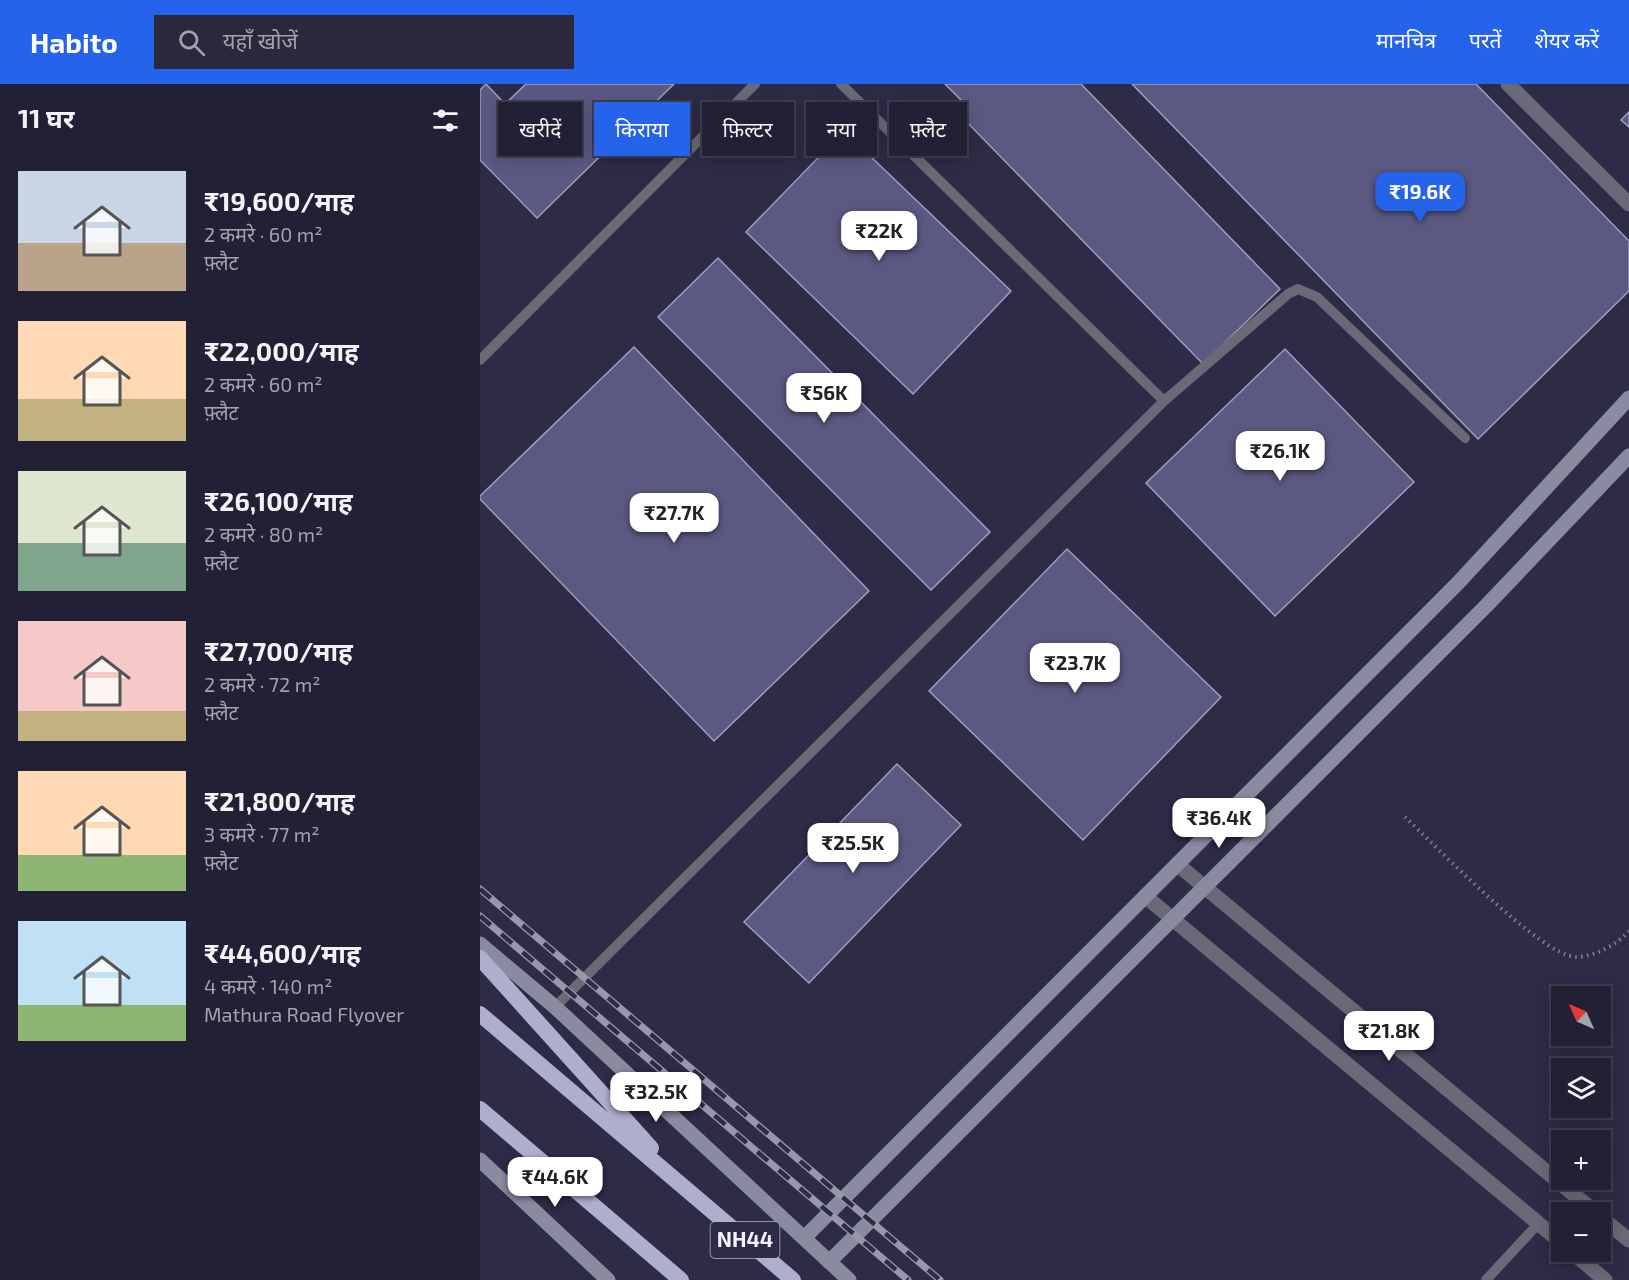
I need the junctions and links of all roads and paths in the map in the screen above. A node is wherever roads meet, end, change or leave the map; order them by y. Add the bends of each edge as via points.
1 (755, 84) edge
2 (841, 84) edge
3 (1508, 84) edge
4 (1629, 204) edge
5 (480, 360) edge
6 (1629, 398) edge
7 (1164, 401) junction
8 (1465, 438) dead end
9 (1629, 456) edge
10 (1405, 817) dead end
11 (1177, 864) junction
12 (1204, 888) junction
13 (1145, 896) junction
14 (1173, 919) junction
15 (1629, 931) edge
16 (480, 944) edge
17 (480, 958) edge
18 (555, 1007) junction
19 (480, 1014) edge
20 (480, 1108) edge
21 (480, 1160) edge
22 (698, 1199) junction
23 (1583, 1202) edge
24 (1539, 1224) junction
25 (1611, 1226) edge
26 (1551, 1234) edge
27 (804, 1238) junction
28 (1629, 1240) edge
29 (829, 1262) junction
30 (1584, 1262) edge
31 (608, 1280) edge
32 (681, 1280) edge
33 (793, 1280) edge
34 (849, 1280) edge
35 (1486, 1280) edge
36 (1605, 1280) edge

1 - 5 lane
2 - 7 lane
3 - 4 street
6 - 11 main road via 1458,583
7 - 8 lane via 1298,289 1317,297
7 - 18 lane
9 - 12 main road via 1478,614
10 - 15 path via 1532,934 1557,951 1576,957 1595,952
11 - 12 street
11 - 13 main road
12 - 14 main road
12 - 23 street
13 - 14 street
13 - 27 main road
14 - 24 street
14 - 29 main road
16 - 18 main road
17 - 22 highway
18 - 27 main road
19 - 22 highway, NH44
20 - 32 highway
21 - 31 main road
22 - 33 highway, NH44
24 - 26 street
24 - 35 lane
25 - 28 street
27 - 29 main road
29 - 34 main road
30 - 36 street

